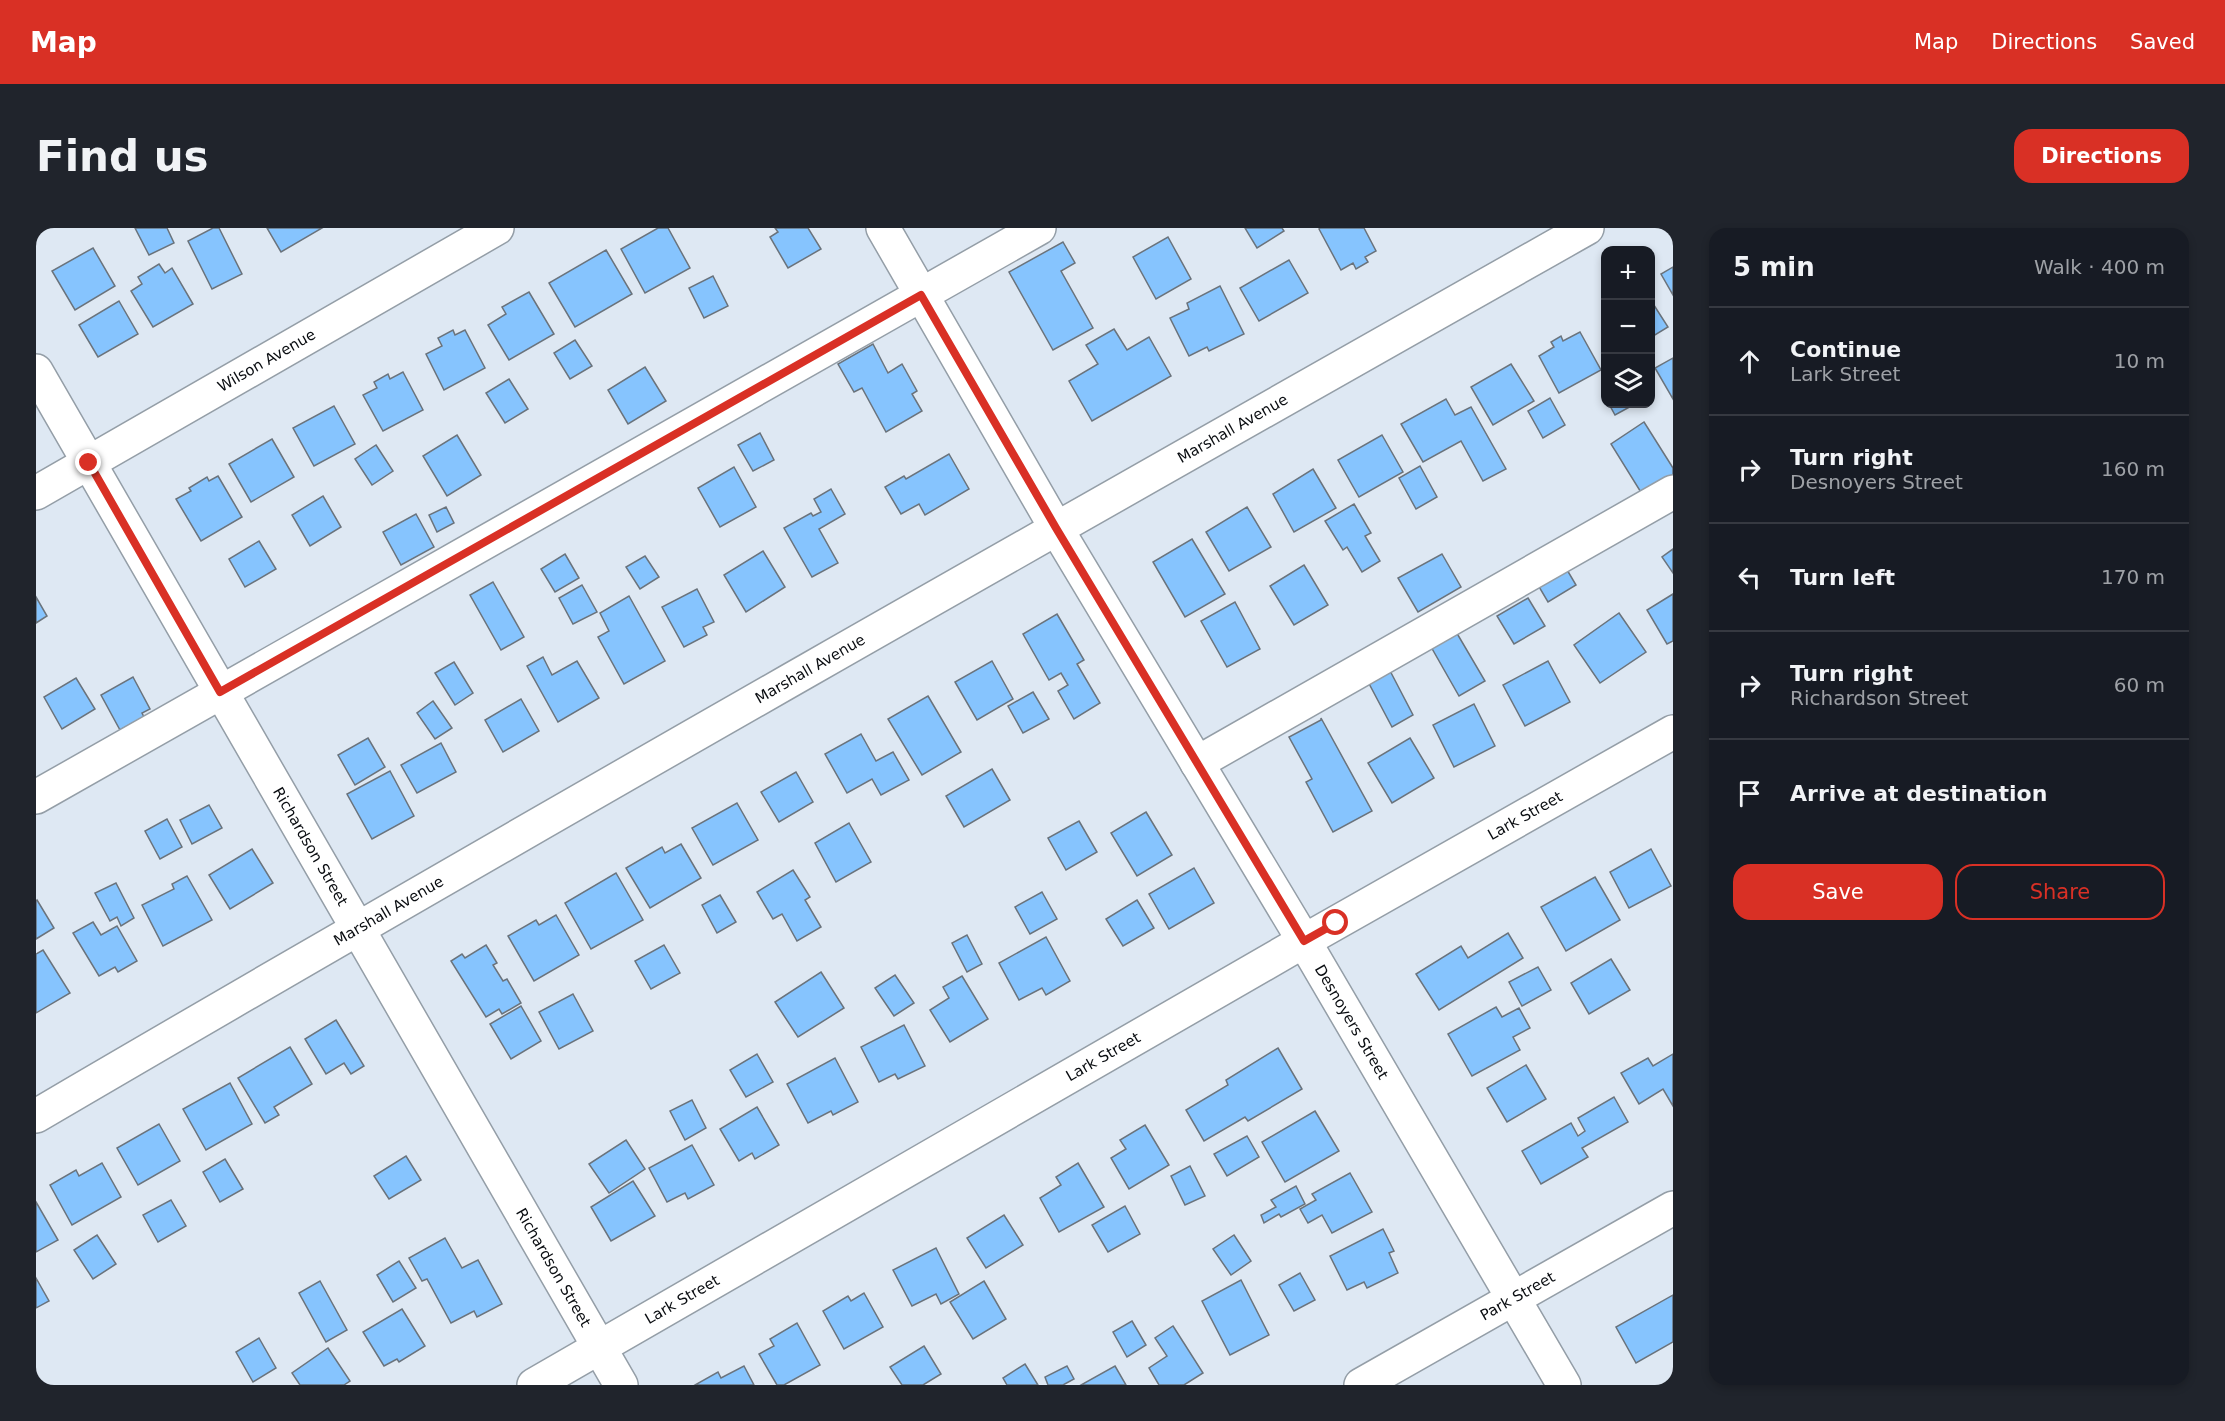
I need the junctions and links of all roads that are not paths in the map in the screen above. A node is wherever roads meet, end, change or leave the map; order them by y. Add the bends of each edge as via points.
1 (497, 228) edge
2 (883, 228) edge
3 (1040, 228) edge
4 (1587, 228) edge
5 (921, 295) junction
6 (36, 371) edge
7 (89, 463) junction
8 (1673, 492) edge
9 (36, 493) edge
10 (1056, 528) junction
11 (220, 692) junction
12 (1673, 732) edge
13 (1197, 764) junction
14 (36, 797) edge
15 (357, 928) junction
16 (1304, 941) junction
17 (36, 1116) edge
18 (1673, 1208) edge
19 (1514, 1299) junction
20 (600, 1348) junction
21 (534, 1385) edge
22 (621, 1385) edge
23 (1362, 1385) edge
24 (1564, 1385) edge

1 - 7 street, Wilson Avenue
2 - 5 street, Desnoyers Street
3 - 5 street
4 - 10 street, Marshall Avenue
5 - 10 street, Desnoyers Street
5 - 11 street
6 - 7 street, Richardson Street
7 - 9 street, Wilson Avenue
7 - 11 street, Richardson Street
8 - 13 street
10 - 13 street, Desnoyers Street
10 - 15 street, Marshall Avenue
11 - 14 street
11 - 15 street, Richardson Street
12 - 16 street, Lark Street
13 - 16 street, Desnoyers Street
15 - 17 street, Marshall Avenue
15 - 20 street, Richardson Street
16 - 19 street, Desnoyers Street
16 - 20 street, Lark Street
18 - 19 street, Park Street
19 - 23 street, Park Street
19 - 24 street, Desnoyers Street
20 - 21 street, Lark Street
20 - 22 street, Richardson Street

